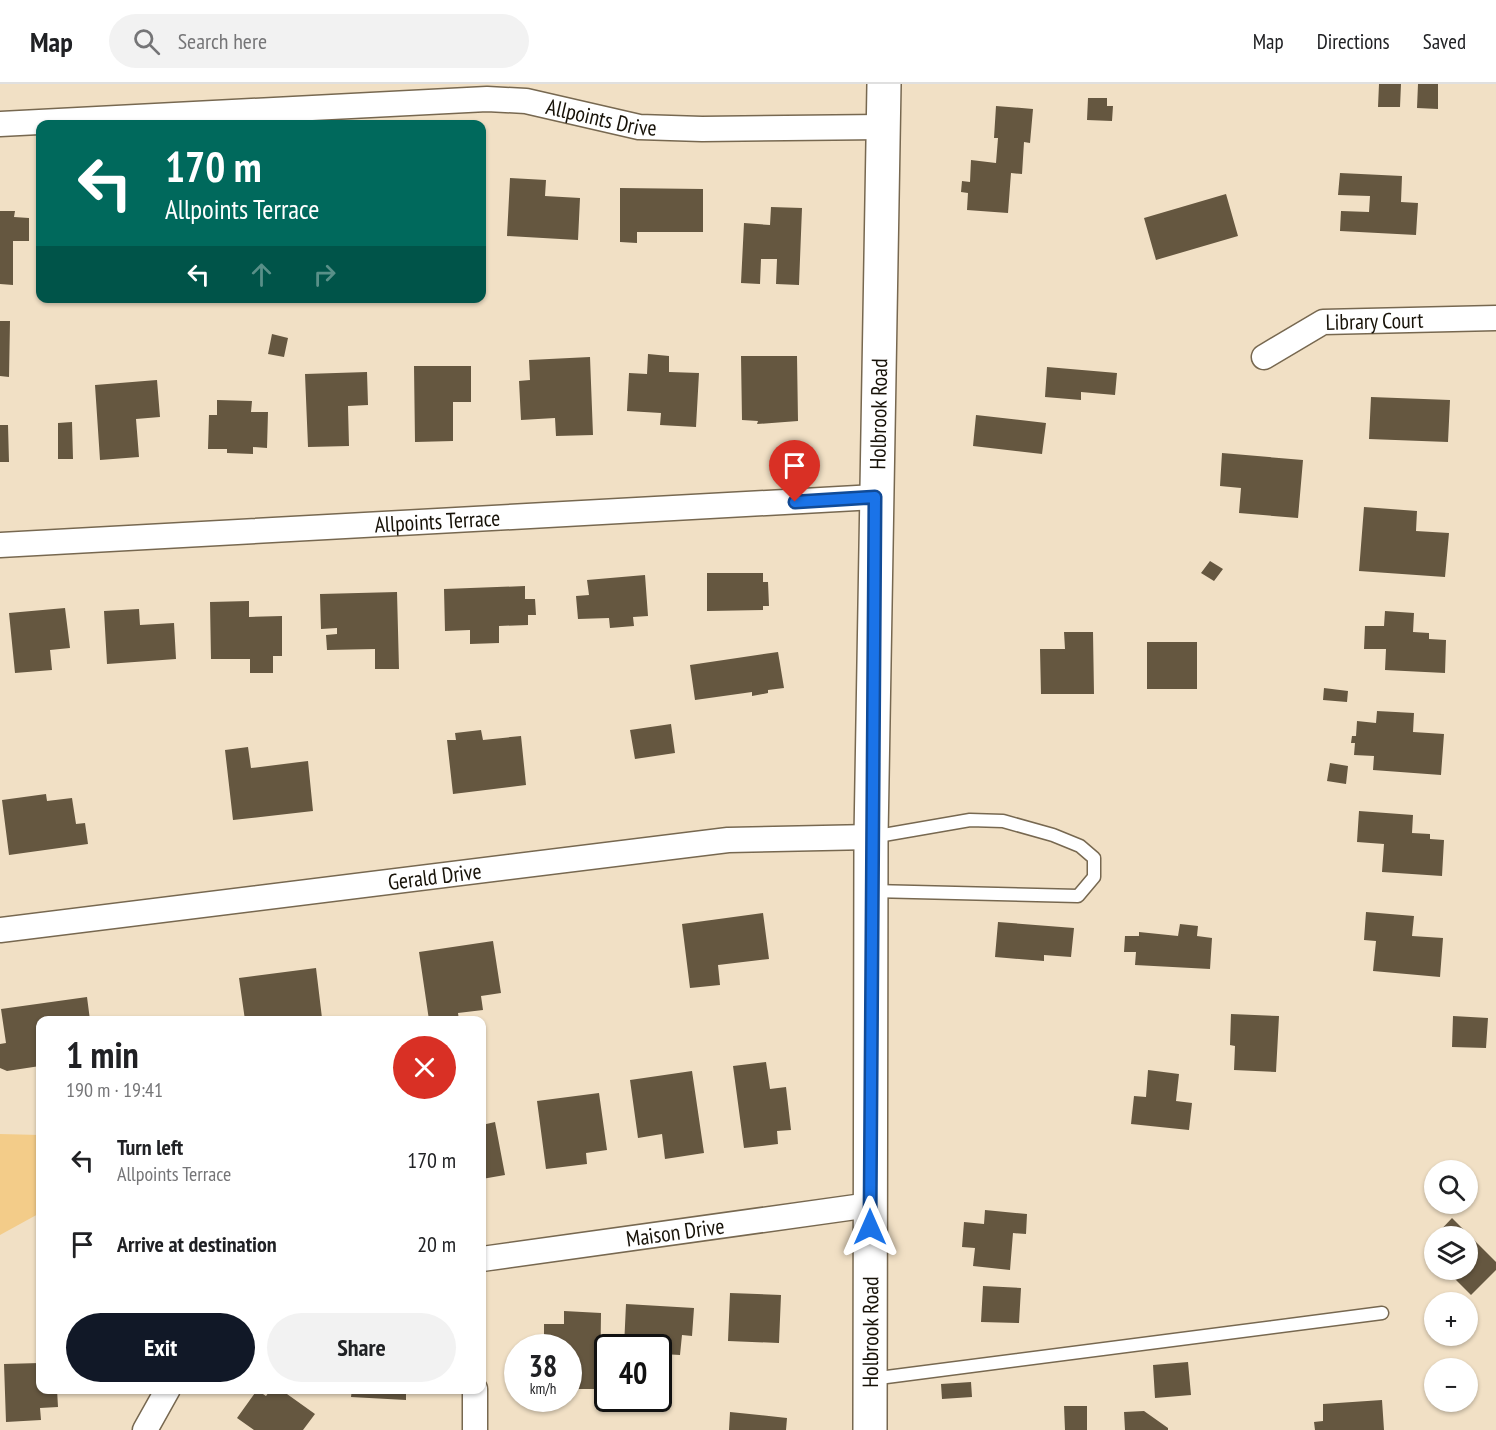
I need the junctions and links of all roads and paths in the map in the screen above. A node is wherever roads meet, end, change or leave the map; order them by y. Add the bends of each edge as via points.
1 (884, 84) edge
2 (78, 120) edge
3 (36, 122) edge
4 (0, 124) edge
5 (882, 127) junction
6 (1496, 318) edge
7 (1264, 357) dead end
8 (875, 497) junction
9 (0, 545) edge
10 (871, 837) junction
11 (871, 891) junction
12 (0, 930) edge
13 (870, 1205) junction
14 (486, 1258) edge
15 (1382, 1313) dead end
16 (870, 1379) junction
17 (165, 1394) edge
18 (475, 1394) edge
19 (145, 1430) edge
20 (475, 1430) edge
21 (870, 1430) edge

1 - 5 street, Holbrook Road
2 - 5 street, Allpoints Drive via 487,99 526,101 639,127
3 - 4 street, Allpoints Drive
5 - 8 street, Holbrook Road
6 - 7 street, Library Court via 1323,322
8 - 9 street, Allpoints Terrace
8 - 10 street, Holbrook Road
10 - 11 street, Holbrook Road
10 - 11 lane via 970,820 1003,821 1053,835 1080,846 1094,858 1094,877 1078,896
10 - 12 street, Gerald Drive via 728,840
11 - 13 street, Holbrook Road
13 - 14 street, Maison Drive
13 - 16 street, Holbrook Road
15 - 16 lane
16 - 21 street, Holbrook Road
17 - 19 street
18 - 20 street

